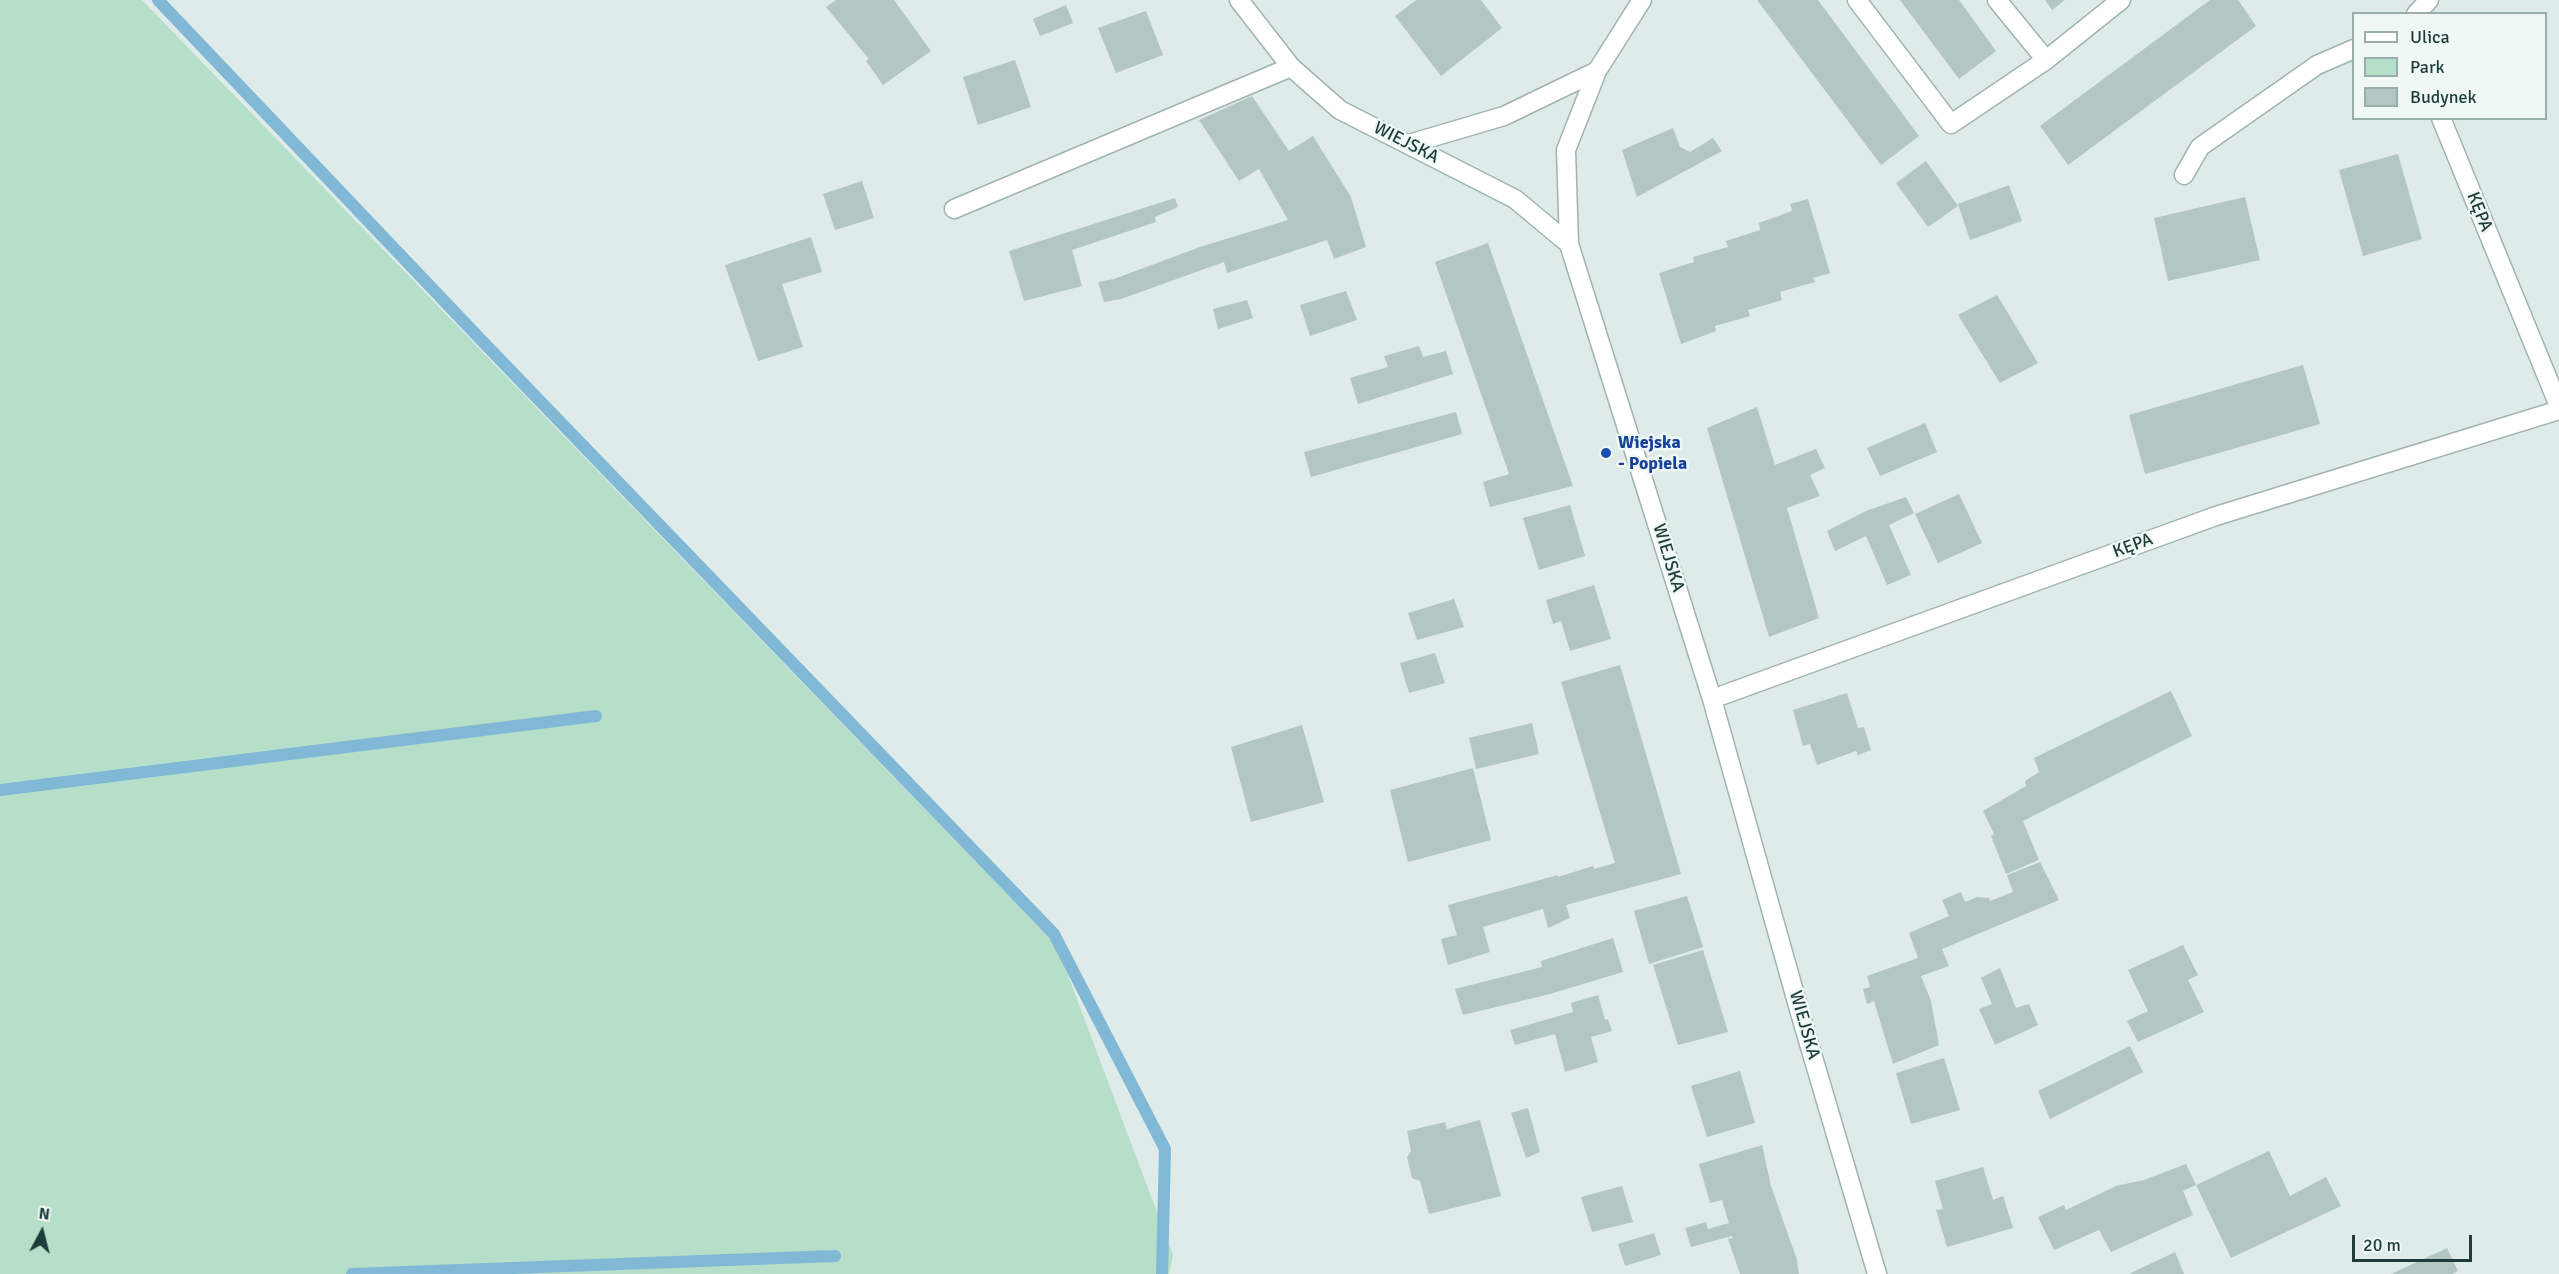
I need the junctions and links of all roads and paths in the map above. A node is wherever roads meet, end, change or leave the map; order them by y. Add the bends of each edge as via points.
1 (1239, 0) edge
2 (1642, 0) edge
3 (1857, 0) edge
4 (1997, 0) edge
5 (2121, 0) edge
6 (2429, 0) edge
7 (2418, 12) edge
8 (2352, 50) edge
9 (2046, 60) junction
10 (1291, 67) junction
11 (1597, 71) junction
12 (2442, 120) edge
13 (1409, 144) junction
14 (2184, 175) dead end
15 (954, 209) dead end
16 (1569, 244) junction
17 (2559, 408) edge
18 (1712, 699) junction
19 (1877, 1274) edge

1 - 10 street, WIEJSKA
2 - 11 street
3 - 9 street via 1951,124
4 - 9 street
5 - 9 street
6 - 7 street
8 - 14 street via 2317,65 2200,147
10 - 13 street, WIEJSKA via 1340,110
10 - 15 street
11 - 13 street via 1504,116
11 - 16 street via 1566,150
12 - 17 street, KĘPA
13 - 16 street, WIEJSKA via 1515,199
16 - 18 street, WIEJSKA
17 - 18 street, KĘPA via 2216,516
18 - 19 street, WIEJSKA

